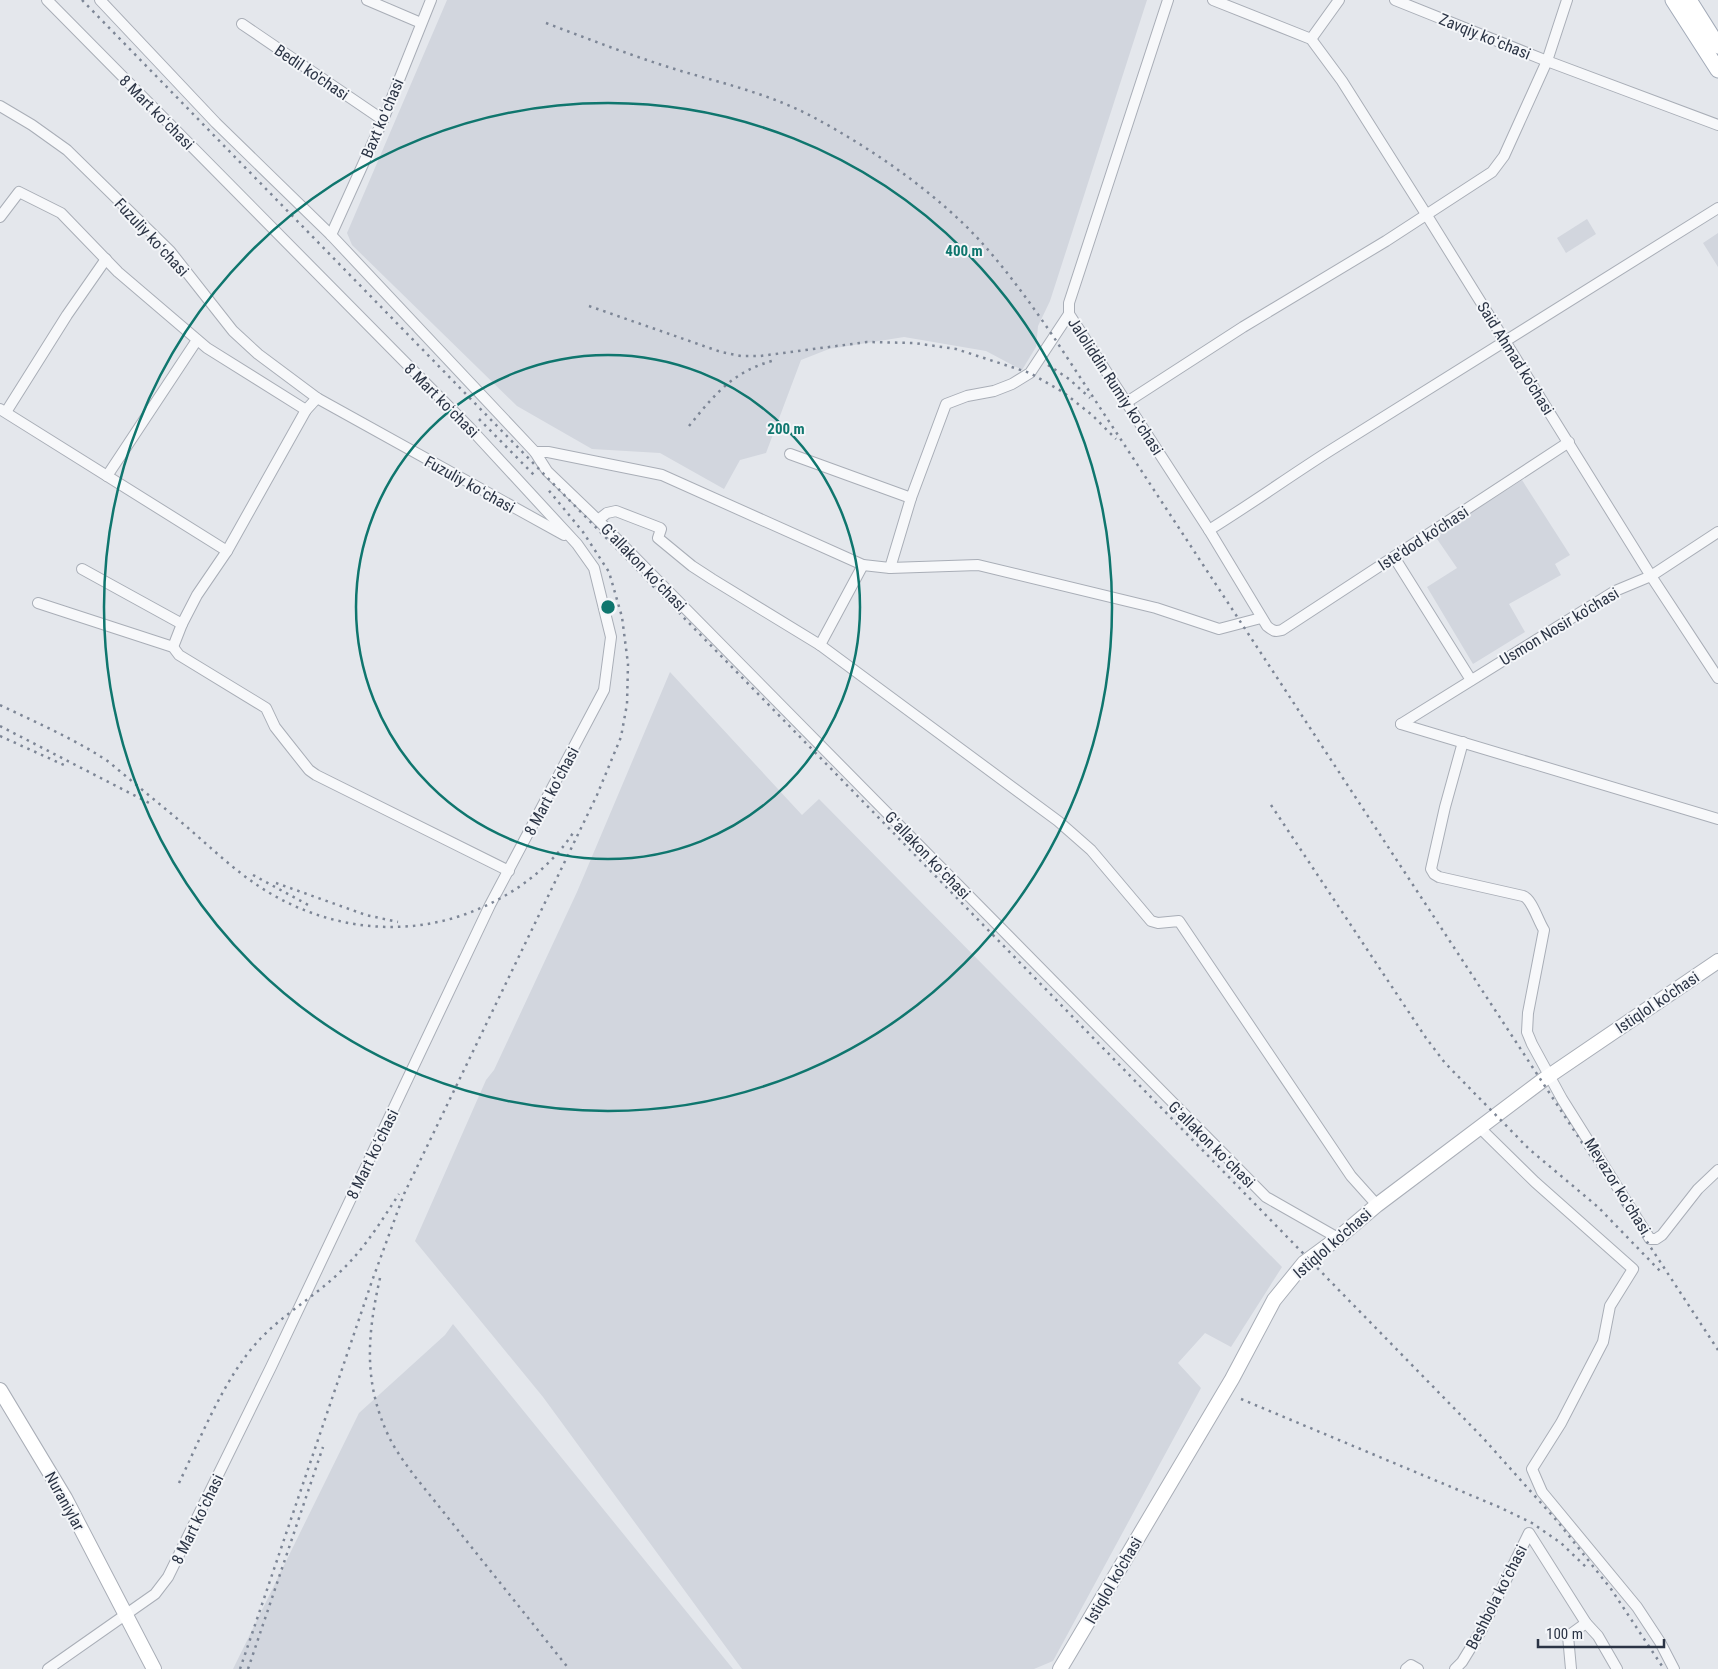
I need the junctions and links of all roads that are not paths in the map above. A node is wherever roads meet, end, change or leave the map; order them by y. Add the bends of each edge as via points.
1 (47, 0) edge
2 (100, 0) edge
3 (367, 0) edge
4 (431, 0) edge
5 (1168, 0) edge
6 (1213, 0) edge
7 (1339, 0) edge
8 (1395, 0) edge
9 (1567, 0) edge
10 (1673, 0) edge
11 (1689, 0) edge
12 (420, 23) junction
13 (242, 24) dead end
14 (1311, 39) junction
15 (1718, 46) edge
16 (1547, 61) junction
17 (1718, 70) edge
18 (0, 106) edge
19 (383, 120) junction
20 (1718, 125) edge
21 (1718, 208) edge
22 (1426, 214) junction
23 (0, 217) edge
24 (331, 235) junction
25 (106, 260) junction
26 (1069, 314) junction
27 (197, 340) junction
28 (1506, 341) junction
29 (317, 398) junction
30 (1127, 402) junction
31 (306, 410) junction
32 (3, 411) edge
33 (1569, 442) junction
34 (535, 452) junction
35 (790, 454) dead end
36 (107, 476) junction
37 (911, 498) junction
38 (598, 520) junction
39 (1209, 530) junction
40 (1718, 532) edge
41 (571, 539) junction
42 (227, 551) junction
43 (1394, 557) junction
44 (863, 565) junction
45 (890, 568) junction
46 (82, 569) dead end
47 (1651, 576) junction
48 (38, 603) dead end
49 (1261, 618) junction
50 (182, 624) junction
51 (1277, 632) joint
52 (820, 645) junction
53 (173, 647) junction
54 (1718, 678) edge
55 (1471, 680) junction
56 (1463, 742) junction
57 (1718, 819) edge
58 (509, 871) junction
59 (1718, 961) edge
60 (1550, 1076) junction
61 (1479, 1127) junction
62 (1718, 1170) edge
63 (1377, 1205) junction
64 (1338, 1238) junction
65 (0, 1390) edge
66 (126, 1614) junction
67 (1586, 1623) junction
68 (48, 1669) edge
69 (154, 1669) edge
70 (1060, 1669) edge
71 (1406, 1669) edge
72 (1418, 1669) edge
73 (1455, 1669) edge
74 (1571, 1669) edge
75 (1618, 1669) edge
76 (1674, 1669) edge

1 - 41 street, 8 Mart koʻchasi via 470,428
2 - 24 street, Gʻallakon koʻchasi via 216,123
3 - 12 street
4 - 12 street, Baxt koʻchasi
5 - 26 street, Jaloliddin Rumiy koʻchasi via 1069,303
6 - 14 street
7 - 14 street
8 - 16 street, Zavqiy koʻchasi
9 - 16 street
10 - 17 main road
11 - 15 main road
12 - 19 street, Baxt koʻchasi
13 - 19 street, Bedil ko'chasi
14 - 22 street, Said Ahmad ko'chasi via 1342,81
16 - 20 street, Zavqiy koʻchasi
16 - 22 street via 1504,156 1492,172
18 - 29 street, Fuzuliy koʻchasi via 67,150 170,251 233,331
19 - 24 street, Baxt koʻchasi
21 - 28 street
22 - 28 street, Said Ahmad ko'chasi
22 - 30 street
23 - 25 street via 19,192 61,213
24 - 34 street, Gʻallakon koʻchasi
25 - 27 street
25 - 32 street
26 - 30 street, Jaloliddin Rumiy koʻchasi
26 - 37 street via 1030,373 994,391 946,404
27 - 31 street
27 - 36 street
28 - 33 street, Said Ahmad ko'chasi
28 - 39 street
29 - 31 street
29 - 41 street, Fuzuliy koʻchasi
30 - 39 street, Jaloliddin Rumiy koʻchasi
31 - 42 street
32 - 36 street
33 - 43 street, Iste'dod ko'chasi
33 - 47 street, Said Ahmad ko'chasi
34 - 38 street, Gʻallakon koʻchasi via 547,471
34 - 44 street via 662,475
35 - 37 street
36 - 42 street
37 - 45 street
38 - 52 street via 607,512 616,511 657,526 661,530 658,538 692,566
38 - 64 street, Gʻallakon koʻchasi via 1266,1197
39 - 49 street, Jaloliddin Rumiy koʻchasi
40 - 47 street, Usmon Nosir ko'chasi
41 - 58 street, 8 Mart koʻchasi via 594,568 611,637 604,690
42 - 50 street
43 - 51 street, Iste'dod ko'chasi
43 - 55 street
44 - 45 street
44 - 52 street
45 - 49 street via 978,565 1156,608 1219,629
46 - 50 street
47 - 54 street, Said Ahmad ko'chasi
47 - 55 street, Usmon Nosir ko'chasi via 1615,591
48 - 53 street
49 - 51 street, Jaloliddin Rumiy koʻchasi
50 - 53 street
52 - 63 street via 1058,821 1091,850 1151,921 1179,921 1351,1176
53 - 58 street via 179,655 266,708 275,727 316,776
55 - 56 street, Usmon Nosir ko'chasi via 1401,724
56 - 57 street
56 - 60 street via 1431,869 1439,877 1530,900 1544,930 1527,1032
58 - 66 street, 8 Mart koʻchasi via 168,1577 156,1594
59 - 60 main road, Istiqlol ko'chasi
60 - 61 main road, Istiqlol ko'chasi
60 - 62 street, Mevazor koʻchasi via 1650,1239 1662,1235 1698,1189
61 - 63 main road, Istiqlol ko'chasi
61 - 76 street via 1633,1269 1610,1306 1603,1342 1561,1423 1532,1469 1542,1492 1637,1607
63 - 64 main road, Istiqlol ko'chasi
64 - 70 main road, Istiqlol ko'chasi via 1304,1264 1274,1300 1232,1379
65 - 66 main road, Nuraniylar via 65,1498
66 - 68 street, 8 Mart koʻchasi
66 - 69 main road, Nuraniylar
67 - 73 street, Beshbola koʻchasi via 1529,1533 1481,1631
67 - 74 street via 1568,1636
67 - 75 street, Beshbola koʻchasi
71 - 72 street via 1411,1666

